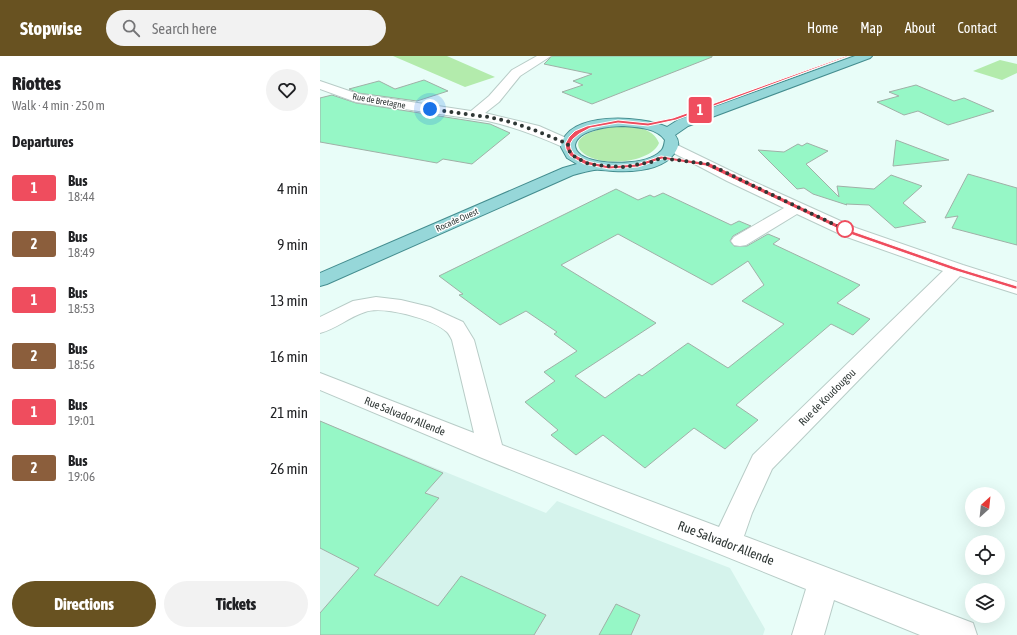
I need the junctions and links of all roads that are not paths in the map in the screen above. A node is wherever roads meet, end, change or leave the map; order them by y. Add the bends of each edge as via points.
1 (545, 56) edge
2 (847, 56) edge
3 (866, 56) edge
4 (320, 85) edge
5 (469, 114) junction
6 (648, 125) junction
7 (572, 144) junction
8 (667, 146) junction
9 (595, 165) junction
10 (797, 207) junction
11 (740, 241) dead end
12 (320, 268) edge
13 (956, 269) junction
14 (320, 280) edge
15 (1017, 288) edge
16 (320, 326) edge
17 (320, 381) edge
18 (491, 452) junction
19 (726, 544) junction
20 (824, 581) junction
21 (808, 635) edge
22 (960, 635) edge

1 - 5 street via 516,73 494,99
2 - 6 main road via 674,119
3 - 8 main road via 683,123
4 - 5 street, Rue de Bretagne via 356,98
5 - 7 street, Rue de Bretagne via 511,122
6 - 7 main road, Rocade Ouest via 633,122 588,127
6 - 8 main road
7 - 9 main road via 586,163
7 - 12 main road, Rocade Ouest via 555,165
8 - 9 main road via 651,162 631,166
8 - 10 street
9 - 14 main road, Rocade Ouest via 568,171
10 - 11 street
10 - 13 street via 850,232
13 - 15 street
13 - 19 street, Rue de Koudougou via 762,462
16 - 18 street via 360,306 376,303 423,312 455,327 463,340
17 - 18 street, Rue Salvador Allende
18 - 19 street, Rue Salvador Allende
19 - 20 street, Rue Salvador Allende
20 - 21 street
20 - 22 street, Rue Salvador Allende

